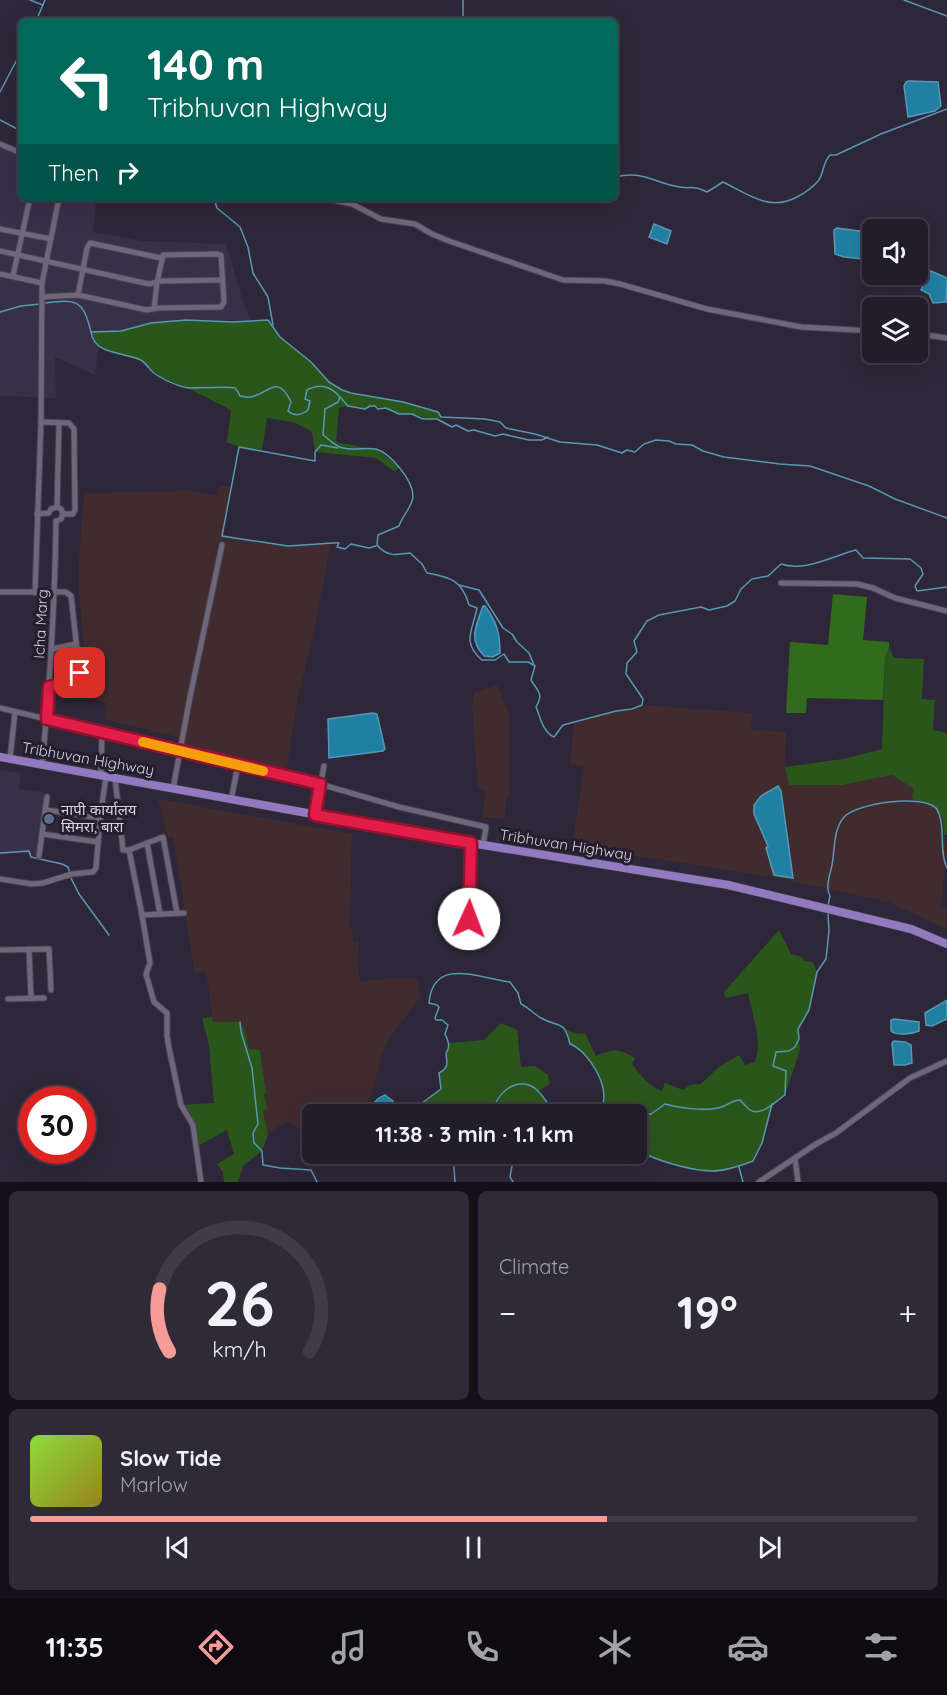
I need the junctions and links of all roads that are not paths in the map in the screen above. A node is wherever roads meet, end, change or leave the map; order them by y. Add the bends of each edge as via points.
1 (0, 144) edge
2 (18, 152) edge
3 (29, 201) edge
4 (58, 201) edge
5 (338, 201) edge
6 (0, 229) edge
7 (22, 234) junction
8 (51, 239) junction
9 (0, 251) edge
10 (17, 255) junction
11 (161, 258) junction
12 (46, 261) junction
13 (83, 269) junction
14 (0, 274) edge
15 (13, 276) junction
16 (223, 280) junction
17 (42, 283) junction
18 (157, 283) junction
19 (78, 295) junction
20 (42, 302) junction
21 (154, 309) junction
22 (862, 331) edge
23 (928, 335) edge
24 (947, 338) edge
25 (40, 422) junction
26 (59, 423) junction
27 (57, 507) junction
28 (49, 513) junction
29 (37, 514) junction
30 (63, 514) junction
31 (56, 521) junction
32 (222, 545) dead end
33 (781, 584) dead end
34 (0, 592) edge
35 (55, 592) junction
36 (35, 593) junction
37 (947, 611) edge
38 (76, 645) junction
39 (52, 649) junction
40 (49, 687) junction
41 (0, 708) edge
42 (15, 712) junction
43 (47, 719) junction
44 (102, 732) junction
45 (180, 750) junction
46 (0, 757) edge
47 (10, 759) junction
48 (42, 765) junction
49 (238, 765) junction
50 (324, 766) dead end
51 (103, 776) junction
52 (115, 778) junction
53 (320, 784) junction
54 (173, 789) junction
55 (47, 796) dead end
56 (231, 800) junction
57 (46, 810) junction
58 (315, 815) junction
59 (100, 818) junction
60 (42, 834) junction
61 (98, 842) junction
62 (147, 843) junction
63 (471, 843) junction
64 (483, 845) junction
65 (129, 850) junction
66 (39, 856) dead end
67 (0, 879) edge
68 (184, 913) dead end
69 (160, 914) junction
70 (177, 914) junction
71 (142, 915) junction
72 (947, 944) edge
73 (470, 945) dead end
74 (29, 949) junction
75 (0, 950) edge
76 (51, 990) dead end
77 (31, 998) junction
78 (44, 998) dead end
79 (8, 999) dead end
80 (947, 1061) edge
81 (795, 1158) junction
82 (201, 1182) edge
83 (759, 1182) edge
84 (798, 1182) edge

1 - 2 street
3 - 7 street
4 - 8 street
5 - 22 street via 381,219 415,224 449,241 563,280 605,281 707,309 801,327
6 - 7 street
7 - 8 street
7 - 10 street
8 - 12 street
9 - 10 street
10 - 12 street
10 - 15 street
11 - 13 street via 92,243 87,248
11 - 16 street via 167,254 219,254
11 - 18 street
12 - 13 street
12 - 17 street
13 - 18 street
13 - 19 street
14 - 15 street
15 - 17 street
16 - 18 street
16 - 21 street via 221,307
17 - 20 street
18 - 21 street
19 - 20 street
19 - 21 street
20 - 25 street
23 - 24 street
25 - 26 street
25 - 29 street
26 - 27 street
26 - 30 street via 72,424 74,429 75,510
27 - 28 street
27 - 30 street
28 - 29 street
28 - 31 street
29 - 36 street
30 - 31 street
31 - 35 street, Icha Marg
32 - 45 street
33 - 37 street via 866,586
34 - 36 street
35 - 36 street
35 - 38 street via 68,592 71,596
35 - 39 street, Icha Marg
38 - 39 street
38 - 40 street via 79,678
39 - 40 street, Icha Marg
40 - 43 street, Icha Marg
41 - 42 street
42 - 43 street
42 - 47 street
43 - 44 street
43 - 48 street, Icha Marg
44 - 45 street
44 - 51 street
45 - 49 street
45 - 54 street
46 - 47 highway, Tribhuvan Highway
47 - 48 highway, Tribhuvan Highway
48 - 51 highway, Tribhuvan Highway
49 - 53 street
49 - 56 street
50 - 53 street
51 - 52 highway, Tribhuvan Highway
51 - 59 street
52 - 54 highway, Tribhuvan Highway
52 - 65 street via 123,850
53 - 58 street
53 - 64 street via 486,827
54 - 56 highway, Tribhuvan Highway
55 - 57 street
56 - 58 highway, Tribhuvan Highway
57 - 59 street
57 - 60 street
58 - 63 highway, Tribhuvan Highway
59 - 61 street
60 - 61 street
60 - 66 street
61 - 67 street via 93,872 32,884
62 - 65 street
62 - 69 street
62 - 70 street via 163,837
63 - 64 highway, Tribhuvan Highway
63 - 73 street
64 - 72 highway, Tribhuvan Highway via 728,885 911,929
65 - 71 street
68 - 70 street
69 - 70 street
69 - 71 street
71 - 82 street via 150,963 146,974 154,1002 167,1013 169,1048 181,1105 193,1125
74 - 75 street
74 - 76 street via 49,949
74 - 77 street
77 - 78 street
77 - 79 street
80 - 81 street via 910,1078
81 - 83 street
81 - 84 street

